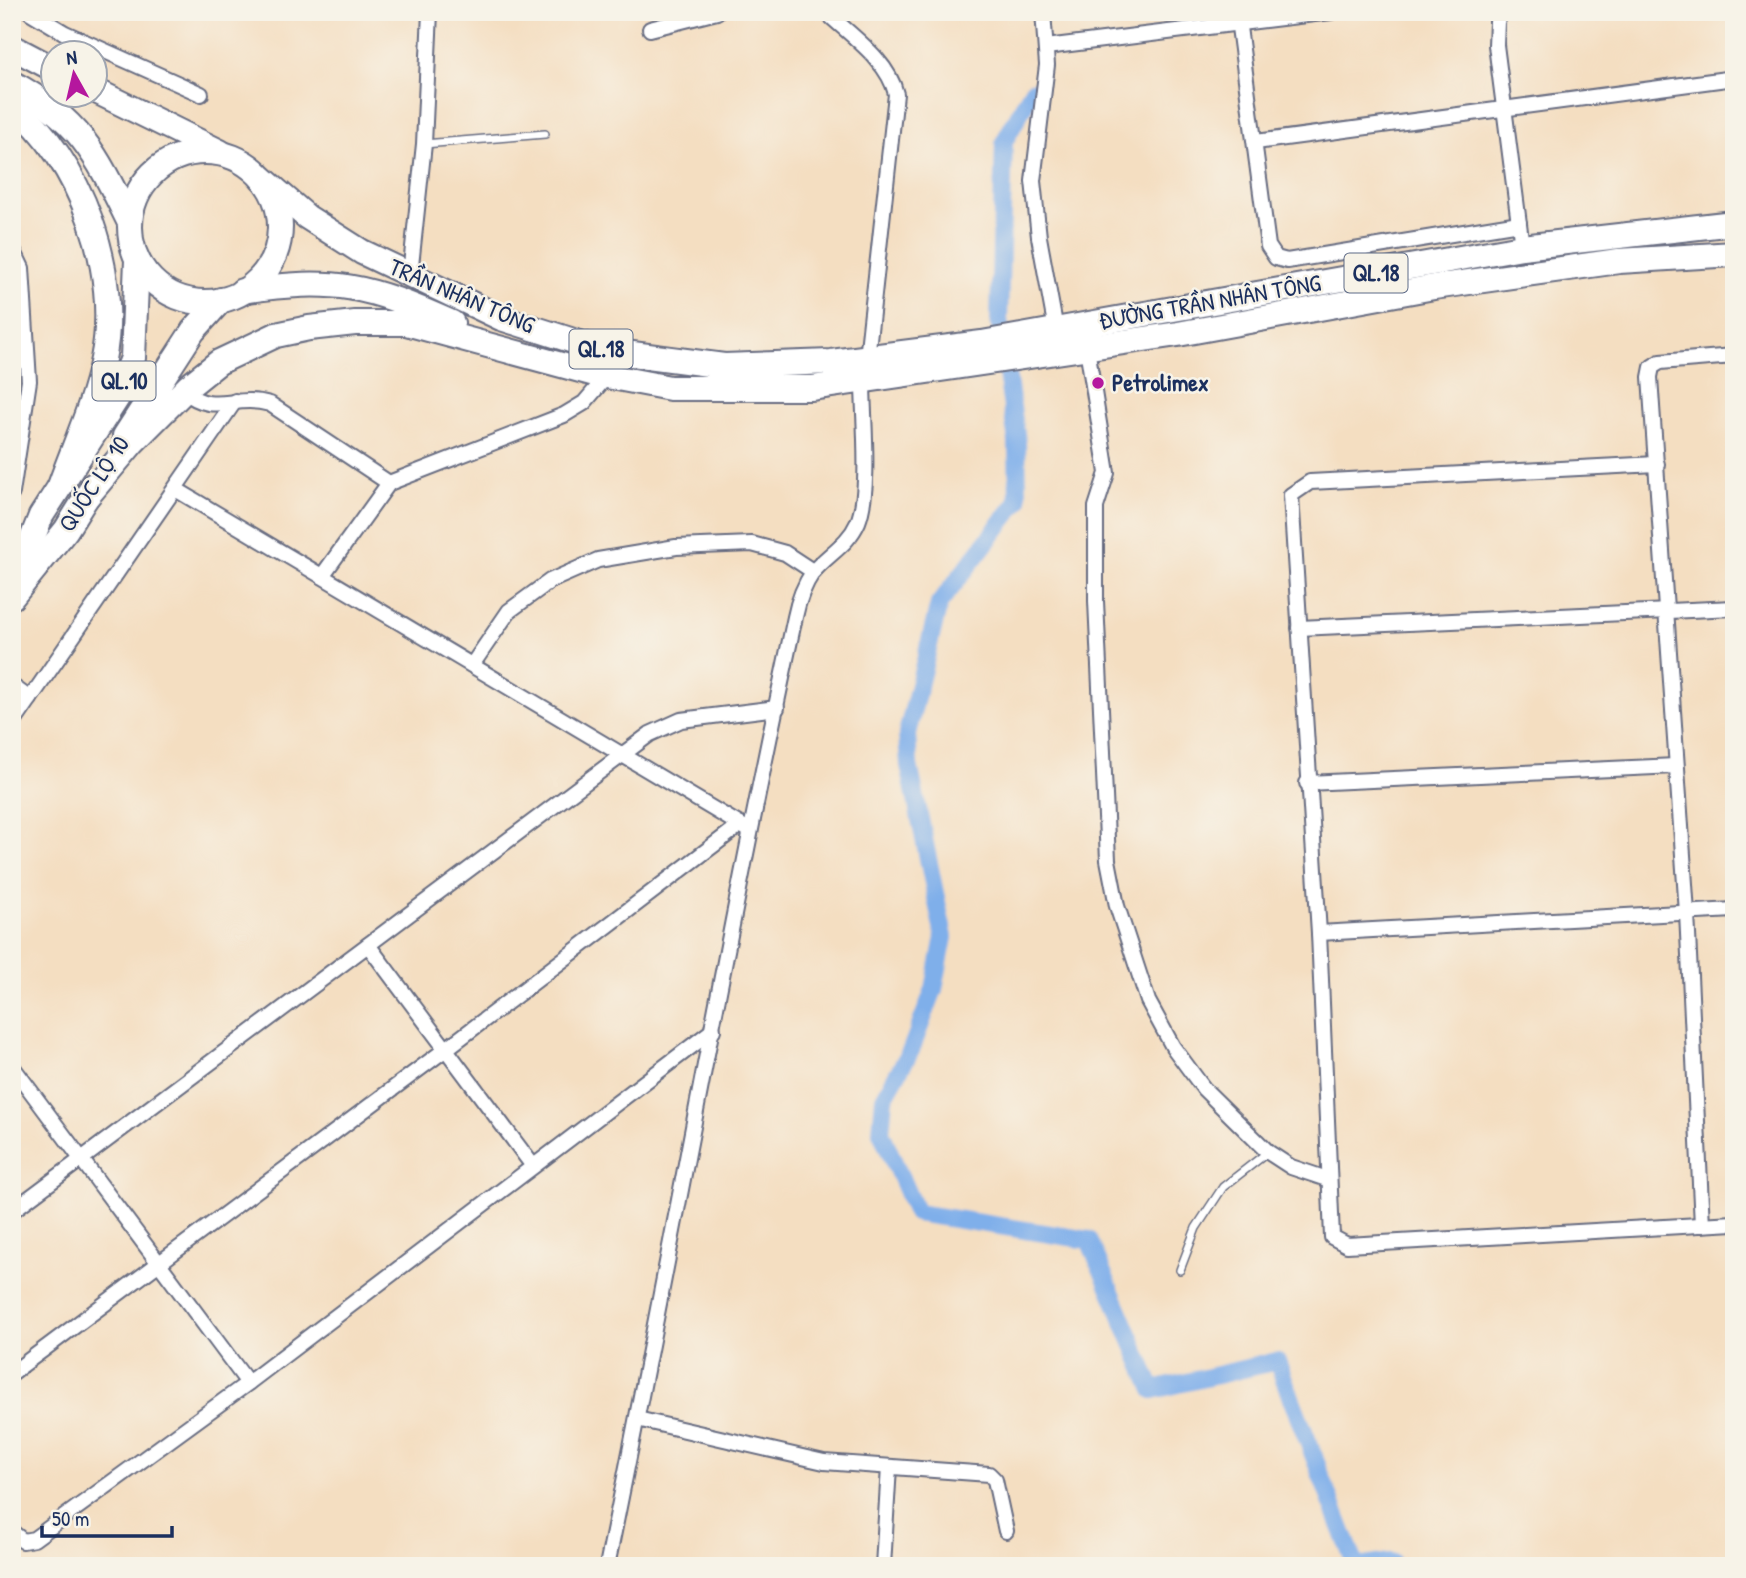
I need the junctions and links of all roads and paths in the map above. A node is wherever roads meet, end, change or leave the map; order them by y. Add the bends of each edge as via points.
1 (30, 12) edge
2 (430, 12) edge
3 (717, 12) edge
4 (826, 12) edge
5 (1043, 12) edge
6 (1331, 12) edge
7 (1495, 16) edge
8 (1238, 18) edge
9 (650, 29) dead end
10 (12, 47) edge
11 (1046, 47) junction
12 (38, 61) edge
13 (1734, 78) edge
14 (12, 83) edge
15 (201, 94) dead end
16 (108, 97) edge
17 (12, 104) edge
18 (1502, 107) junction
19 (545, 134) dead end
20 (1256, 142) junction
21 (424, 144) junction
22 (227, 155) junction
23 (262, 178) junction
24 (130, 223) junction
25 (1734, 223) edge
26 (1520, 235) junction
27 (12, 247) edge
28 (1734, 254) edge
29 (137, 260) junction
30 (410, 275) junction
31 (1528, 275) junction
32 (232, 296) junction
33 (1056, 330) junction
34 (1021, 347) junction
35 (1087, 348) junction
36 (526, 356) junction
37 (1734, 356) edge
38 (865, 369) junction
39 (607, 376) junction
40 (184, 391) junction
41 (235, 401) junction
42 (1657, 464) junction
43 (389, 483) junction
44 (60, 486) junction
45 (177, 490) junction
46 (12, 493) edge
47 (85, 499) junction
48 (814, 572) junction
49 (322, 576) junction
50 (12, 589) edge
51 (12, 597) edge
52 (1734, 608) edge
53 (1667, 612) junction
54 (1299, 628) junction
55 (472, 665) junction
56 (12, 686) edge
57 (30, 699) junction
58 (777, 708) junction
59 (12, 725) edge
60 (623, 755) junction
61 (1676, 766) junction
62 (1307, 783) junction
63 (744, 827) junction
64 (1734, 910) edge
65 (1687, 913) junction
66 (1319, 933) junction
67 (368, 945) junction
68 (713, 1030) junction
69 (446, 1049) junction
70 (12, 1066) edge
71 (1268, 1152) junction
72 (82, 1160) junction
73 (533, 1166) junction
74 (1328, 1179) junction
75 (12, 1211) edge
76 (1734, 1223) edge
77 (1702, 1225) junction
78 (159, 1263) junction
79 (1180, 1270) dead end
80 (12, 1373) edge
81 (248, 1383) junction
82 (637, 1419) junction
83 (889, 1467) junction
84 (1006, 1531) dead end
85 (12, 1532) edge
86 (607, 1566) edge
87 (883, 1566) edge

1 - 15 street via 65,33
2 - 21 street
3 - 9 street
4 - 38 street via 883,66 896,94
5 - 11 street
6 - 8 street
7 - 18 street
8 - 11 street
8 - 20 street
10 - 12 highway
11 - 33 street via 1033,181
13 - 18 street
14 - 24 highway via 62,114 93,150
16 - 22 highway
17 - 44 highway, QUỐC LỘ 10 via 45,136 69,170 93,223 102,270 107,318 104,358
18 - 20 street
18 - 26 street
19 - 21 lane
20 - 26 street via 1268,246 1276,258 1287,261
21 - 30 street
22 - 23 highway
22 - 24 highway via 204,152 161,166 145,181 134,201
23 - 30 highway, TRẦN NHÂN TÔNG / QL.18 via 340,238
23 - 32 highway via 280,218 279,240 260,278
24 - 29 highway
25 - 26 highway, ĐƯỜNG TRẦN NHÂN TÔNG / QL.18
26 - 31 highway
26 - 33 highway, ĐƯỜNG TRẦN NHÂN TÔNG / QL.18
27 - 46 street via 22,268 29,381
28 - 31 highway, ĐƯỜNG TRẦN NHÂN TÔNG / QL.18 via 1619,261
29 - 32 highway via 156,283 182,298 201,301
29 - 44 highway, QUỐC LỘ 10 / QL.10 via 133,358 117,398
30 - 38 highway, TRẦN NHÂN TÔNG / QL.18 via 501,318 602,349 724,366
31 - 35 highway, ĐƯỜNG TRẦN NHÂN TÔNG / QL.18
32 - 36 highway, TRẦN NHÂN TÔNG via 295,284 351,285 391,296
32 - 47 highway, QUỐC LỘ 10 / QL.10 via 193,331
33 - 34 highway, ĐƯỜNG TRẦN NHÂN TÔNG / QL.18
34 - 35 highway, ĐƯỜNG TRẦN NHÂN TÔNG / QL.18
34 - 38 highway, TRẦN NHÂN TÔNG / QL.18
35 - 71 street via 1107,473 1096,507 1096,601 1108,860 1117,906 1148,1000 1173,1047 1204,1089
36 - 39 highway, TRẦN NHÂN TÔNG / QL.18
36 - 40 highway, TRẦN NHÂN TÔNG via 406,323 355,323 276,335 219,362
37 - 42 street via 1660,362 1652,367
38 - 39 highway, TRẦN NHÂN TÔNG / QL.18 via 813,388 670,388
38 - 48 street via 864,497 858,522 845,544
39 - 43 street via 584,403 564,415
40 - 41 street via 198,403
40 - 47 highway, TRẦN NHÂN TÔNG
41 - 43 street via 270,404
41 - 45 street
42 - 53 street
42 - 54 street via 1303,484 1291,495
43 - 49 street
44 - 50 highway, QUỐC LỘ 10 / QL.10 via 41,516
45 - 49 street
45 - 57 street
47 - 51 highway, QUỐC LỘ 10 / QL.10
48 - 55 street via 785,554 752,544 676,547 598,560 550,581 509,611
48 - 58 street via 796,613
49 - 55 street
52 - 53 street
53 - 54 street
53 - 61 street
54 - 62 street
55 - 60 street
56 - 57 street
57 - 59 street
58 - 60 street via 681,720 650,734
58 - 63 street
60 - 63 street
60 - 67 street
61 - 62 street
61 - 65 street
62 - 66 street
63 - 68 street
63 - 69 street
64 - 65 street
65 - 66 street
65 - 77 street
66 - 74 street
67 - 69 street
67 - 72 street
68 - 73 street
68 - 82 street
69 - 73 street
69 - 78 street
70 - 72 street
71 - 74 street via 1291,1167
71 - 79 lane via 1223,1187 1196,1228
72 - 75 street
72 - 78 street
73 - 81 street
74 - 77 street via 1332,1237 1347,1245
76 - 77 street
78 - 80 street
78 - 81 street
81 - 85 street via 34,1539 23,1541
82 - 83 street via 824,1462
82 - 86 street
83 - 84 street via 989,1474 995,1480
83 - 87 street

